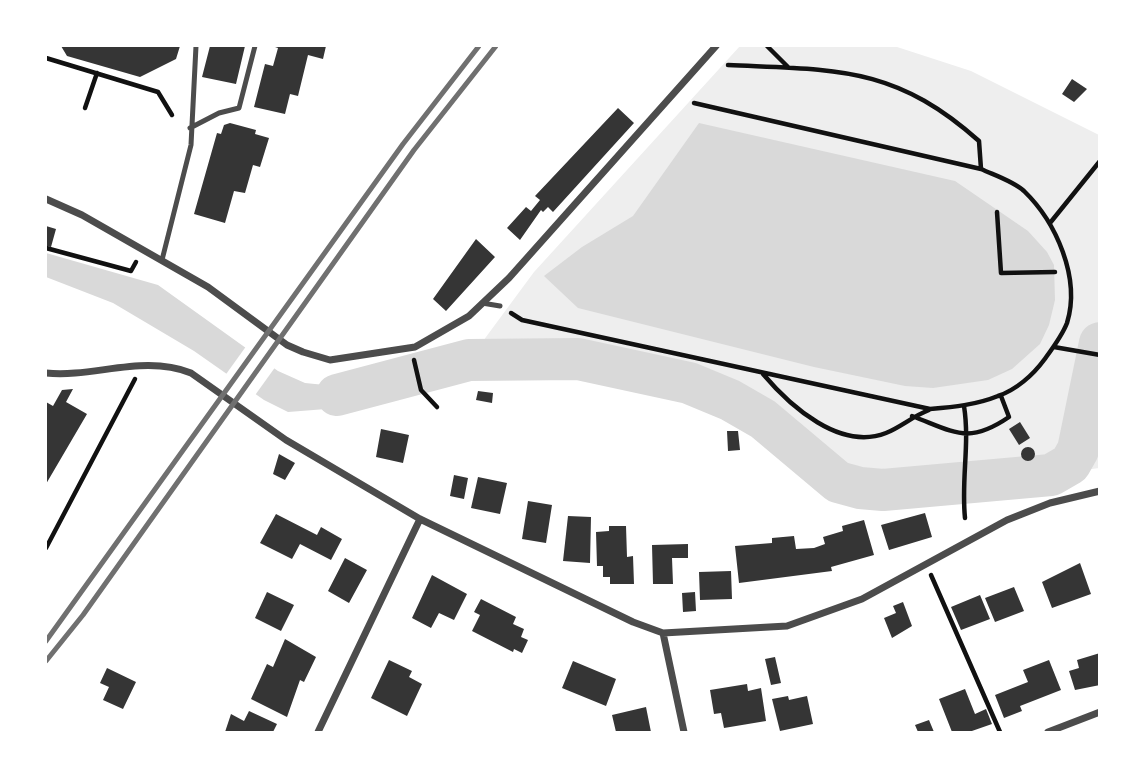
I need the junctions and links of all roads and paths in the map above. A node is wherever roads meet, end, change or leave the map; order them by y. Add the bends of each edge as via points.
1 (195, 46) edge
2 (255, 46) edge
3 (716, 46) edge
4 (766, 46) edge
5 (46, 58) edge
6 (728, 65) dead end
7 (789, 68) junction
8 (96, 74) junction
9 (694, 103) dead end
10 (85, 108) dead end
11 (172, 115) dead end
12 (190, 128) junction
13 (1100, 161) edge
14 (981, 169) junction
15 (46, 199) edge
16 (997, 212) dead end
17 (1050, 223) junction
18 (46, 248) edge
19 (162, 260) junction
20 (135, 261) dead end
21 (1055, 272) dead end
22 (482, 303) junction
23 (500, 306) dead end
24 (508, 311) dead end
25 (1054, 347) junction
26 (1100, 355) edge
27 (415, 361) dead end
28 (46, 373) edge
29 (763, 374) junction
30 (134, 376) dead end
31 (1000, 396) junction
32 (964, 406) junction
33 (437, 407) dead end
34 (930, 409) junction
35 (912, 416) junction
36 (969, 435) junction
37 (1100, 491) edge
38 (420, 519) junction
39 (965, 519) dead end
40 (46, 548) edge
41 (931, 574) dead end
42 (663, 633) junction
43 (1100, 712) edge
44 (318, 733) edge
45 (684, 733) edge
46 (1000, 733) edge
47 (1048, 733) edge

1 - 12 lane
2 - 12 lane via 239,108
3 - 22 street via 559,224
4 - 7 path
5 - 8 path
6 - 7 path
7 - 14 path via 859,73 907,89 979,141
8 - 10 path
8 - 11 path via 158,92
9 - 14 path
12 - 19 lane via 191,145
13 - 17 path
14 - 17 path via 1022,189
15 - 19 street
16 - 21 path via 1001,274
17 - 25 path via 1065,257 1071,293 1066,324
18 - 20 path via 131,271
19 - 22 street via 208,287 287,345 330,360 415,347 469,316
22 - 23 lane
24 - 29 path via 522,320
25 - 26 path
25 - 31 path via 1035,373
27 - 33 path via 421,390
28 - 38 street via 155,365 183,370 286,440
29 - 34 path
29 - 35 path via 787,402 820,425 864,438 887,433
30 - 40 path
31 - 32 path
31 - 36 path via 1009,417 991,430
32 - 34 path
32 - 36 path
34 - 35 path
35 - 36 path
36 - 39 path
37 - 42 street via 1007,520 862,599 787,626
38 - 42 street
38 - 44 street
41 - 46 path
42 - 45 street
43 - 47 street

